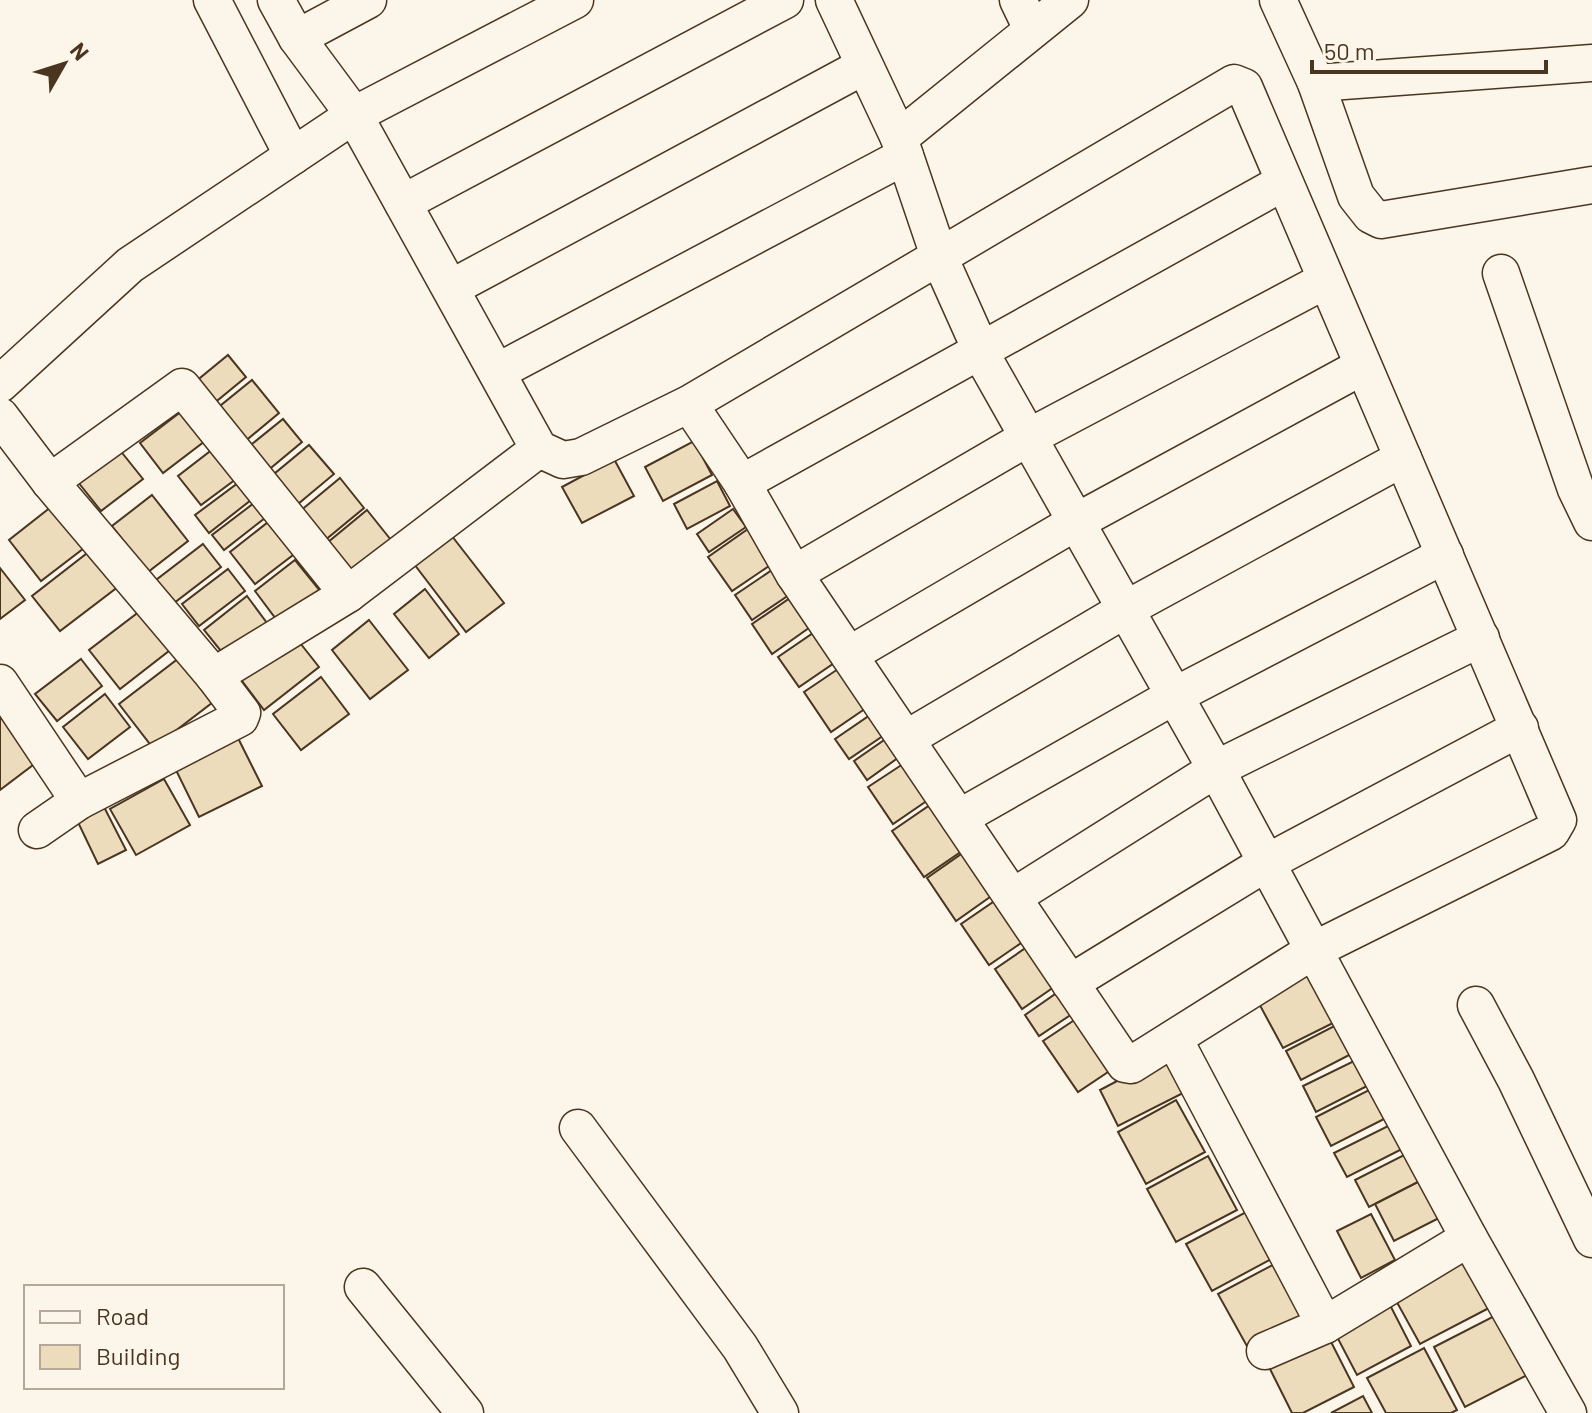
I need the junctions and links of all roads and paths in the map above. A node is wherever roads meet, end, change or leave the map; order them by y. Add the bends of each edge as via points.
1 (212, 0) edge
2 (276, 0) edge
3 (368, 0) edge
4 (575, 0) edge
5 (785, 0) edge
6 (834, 0) edge
7 (1070, 0) edge
8 (1278, 0) edge
9 (1025, 15) edge
10 (297, 38) junction
11 (1592, 63) edge
12 (864, 66) junction
13 (1316, 83) junction
14 (354, 115) junction
15 (902, 147) junction
16 (293, 156) junction
17 (1284, 182) junction
18 (1592, 185) edge
19 (403, 203) junction
20 (940, 259) junction
21 (1501, 273) dead end
22 (1326, 280) junction
23 (451, 288) junction
24 (982, 350) junction
25 (1363, 366) junction
26 (497, 372) junction
27 (0, 384) edge
28 (689, 404) junction
29 (0, 416) edge
30 (1029, 437) junction
31 (539, 449) junction
32 (1403, 458) junction
33 (50, 482) junction
34 (742, 483) junction
35 (1076, 522) junction
36 (1592, 522) edge
37 (1445, 555) junction
38 (794, 574) junction
39 (348, 594) junction
40 (1126, 609) junction
41 (1481, 638) junction
42 (849, 655) junction
43 (214, 676) junction
44 (0, 683) edge
45 (1174, 696) junction
46 (1520, 728) junction
47 (906, 739) junction
48 (1216, 769) junction
49 (79, 801) junction
50 (959, 818) junction
51 (37, 830) dead end
52 (1266, 863) junction
53 (1013, 897) junction
54 (1314, 950) junction
55 (1070, 983) junction
56 (1476, 1005) dead end
57 (1174, 1039) junction
58 (578, 1128) dead end
59 (1469, 1238) junction
60 (1592, 1239) edge
61 (363, 1287) dead end
62 (1325, 1325) junction
63 (1265, 1351) dead end
64 (465, 1413) edge
65 (780, 1413) edge
66 (1568, 1413) edge

1 - 16 street
2 - 10 street
3 - 10 street
4 - 14 street
5 - 19 street
6 - 12 street
7 - 9 street
8 - 13 street
9 - 15 street
10 - 14 street
11 - 13 street
12 - 15 street
12 - 23 street
13 - 18 street via 1356,196 1381,220
14 - 16 street
14 - 19 street
15 - 20 street
15 - 26 street
16 - 27 street via 130,265
17 - 20 street via 1244,87 1234,83
17 - 22 street
17 - 24 street
19 - 23 street
20 - 24 street
20 - 28 street
21 - 36 street
22 - 25 street
22 - 30 street
23 - 26 street
24 - 30 street
24 - 34 street
25 - 32 street
25 - 35 street
26 - 31 street
28 - 31 street via 575,460
28 - 34 street
29 - 33 street
30 - 35 street
30 - 38 street
31 - 39 street
32 - 37 street
32 - 40 street
33 - 39 street via 180,386
33 - 43 street
34 - 38 street
35 - 40 street
35 - 42 street
37 - 41 street
37 - 45 street
38 - 42 street
39 - 43 street
40 - 45 street
40 - 47 street
41 - 46 street
41 - 48 street
42 - 47 street
43 - 49 street via 241,711 240,718
44 - 49 street
45 - 48 street
45 - 50 street
46 - 52 street
46 - 54 street via 1557,815 1551,832
47 - 50 street
48 - 52 street
48 - 53 street
49 - 51 street
50 - 53 street
52 - 54 street
52 - 55 street
53 - 55 street
54 - 57 street
54 - 59 street
55 - 57 street via 1125,1064
56 - 60 street
57 - 62 street
58 - 65 street via 740,1347
59 - 62 street
59 - 66 street
61 - 64 street
62 - 63 street

